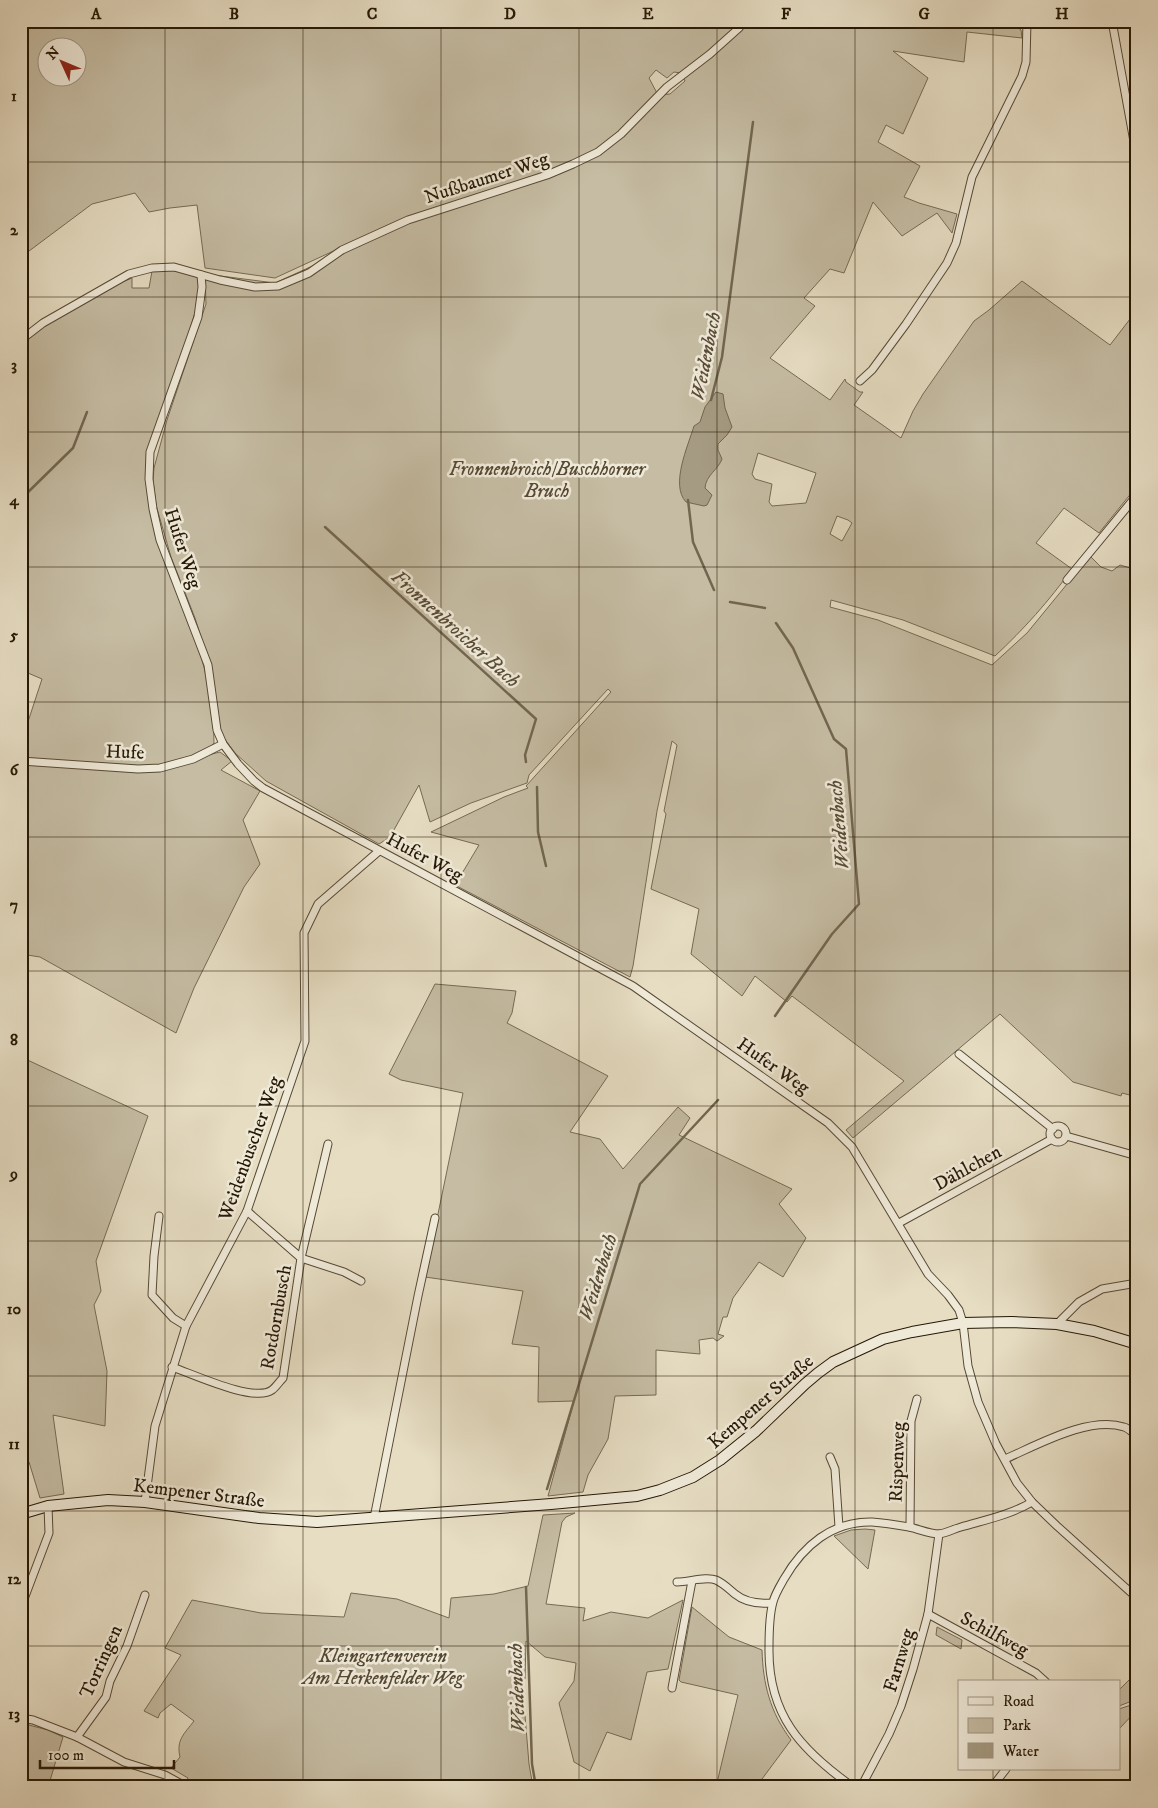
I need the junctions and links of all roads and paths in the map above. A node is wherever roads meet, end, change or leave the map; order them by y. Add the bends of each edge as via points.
1 (744, 21) edge
2 (1027, 21) edge
3 (1112, 21) edge
4 (1137, 158) edge
5 (201, 274) junction
6 (21, 340) edge
7 (860, 381) dead end
8 (1137, 495) edge
9 (1067, 580) dead end
10 (223, 744) junction
11 (21, 761) edge
12 (379, 851) junction
13 (959, 1054) dead end
14 (1053, 1128) junction
15 (1066, 1136) junction
16 (1052, 1140) junction
17 (328, 1144) dead end
18 (1137, 1156) edge
19 (247, 1211) junction
20 (159, 1216) dead end
21 (435, 1218) dead end
22 (898, 1223) junction
23 (302, 1258) junction
24 (361, 1281) dead end
25 (1137, 1283) edge
26 (963, 1323) junction
27 (1057, 1324) junction
28 (186, 1326) junction
29 (1137, 1344) edge
30 (172, 1367) junction
31 (917, 1399) dead end
32 (1137, 1436) edge
33 (830, 1457) dead end
34 (1005, 1459) junction
35 (145, 1502) junction
36 (1032, 1502) junction
37 (48, 1506) junction
38 (21, 1514) edge
39 (374, 1518) junction
40 (839, 1526) junction
41 (910, 1527) junction
42 (939, 1534) junction
43 (677, 1582) dead end
44 (692, 1582) junction
45 (145, 1595) dead end
46 (1137, 1598) edge
47 (772, 1603) junction
48 (21, 1607) edge
49 (928, 1614) junction
50 (1044, 1680) edge
51 (672, 1688) dead end
52 (21, 1718) edge
53 (77, 1737) junction
54 (1005, 1770) edge
55 (187, 1787) edge
56 (853, 1787) edge
57 (861, 1787) edge
58 (992, 1787) edge

1 - 5 street, Nußbaumer Weg via 710,54 667,87 621,134 598,152 573,164 408,220 342,250 309,273 278,286 255,287
2 - 7 street via 1026,62 1022,76 972,177 956,243 947,263 902,330
3 - 4 street
5 - 6 street, Nußbaumer Weg via 174,267 129,274 43,323
5 - 10 street, Hufer Weg via 198,317 150,452 149,479 160,540 208,665 217,730
8 - 9 street
10 - 11 street, Hufe via 193,759 160,768
10 - 12 street, Hufer Weg via 263,788
12 - 19 street, Weidenbuscher Weg via 318,904 304,933 305,1042
12 - 22 street, Hufer Weg via 633,986 828,1123 852,1147
13 - 14 street
14 - 15 street via 1062,1127
14 - 16 street
15 - 16 street, Dählchen via 1061,1142
15 - 18 street
16 - 22 street, Dählchen
17 - 23 street, Rotdornbusch
19 - 23 street
19 - 28 street, Weidenbuscher Weg
20 - 28 street via 152,1295 173,1318
21 - 39 street
22 - 26 street, Hufer Weg via 928,1274 954,1302
23 - 24 street
23 - 30 street, Rotdornbusch via 283,1378 272,1390 260,1394 237,1391
25 - 27 street via 1102,1289 1079,1302
26 - 27 main road, Kempener Straße
26 - 34 street, Hufer Weg via 968,1366 978,1402
26 - 39 main road, Kempener Straße via 883,1340 833,1362 720,1460 693,1477 660,1490 637,1496
27 - 29 main road, Kempener Straße
28 - 30 street, Weidenbuscher Weg
30 - 35 street, Weidenbuscher Weg via 155,1426
31 - 41 street, Rispenweg via 911,1421
32 - 34 street via 1124,1427 1096,1424 1074,1429
33 - 40 street via 836,1469
34 - 36 street, Hufer Weg via 1016,1482
35 - 37 main road, Kempener Straße via 108,1500
35 - 39 main road, Kempener Straße via 259,1518 308,1521
36 - 42 street via 1008,1514
36 - 46 street, Hufer Weg
37 - 38 main road, Kempener Straße
37 - 48 street via 49,1533
40 - 41 street via 872,1522
40 - 47 street via 803,1552 791,1566
41 - 42 street
42 - 49 street, Farnweg
43 - 44 street
44 - 47 street via 705,1578 717,1580 748,1601
44 - 51 street
45 - 53 street, Torringen via 106,1697
47 - 56 street via 770,1671 783,1717 797,1738
49 - 50 street, Schilfweg
49 - 57 street, Farnweg via 901,1706
52 - 53 street
53 - 55 street via 124,1762 165,1775
54 - 58 street

